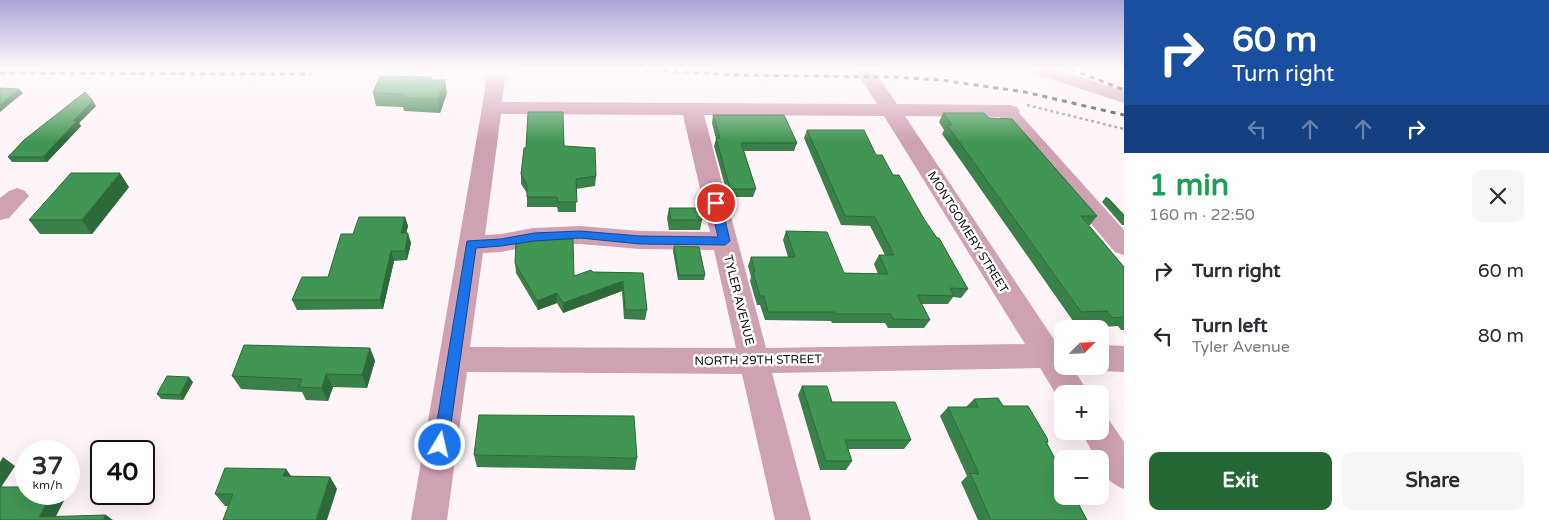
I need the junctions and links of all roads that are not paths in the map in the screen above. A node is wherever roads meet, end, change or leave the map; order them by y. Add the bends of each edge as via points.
1 (494, 93) edge
2 (880, 93) edge
3 (492, 108) junction
4 (692, 108) junction
5 (891, 110) junction
6 (725, 241) junction
7 (471, 244) junction
8 (1124, 246) edge
9 (1054, 353) edge
10 (1054, 356) edge
11 (1109, 358) edge
12 (453, 359) junction
13 (1124, 359) edge
14 (754, 361) junction
15 (1103, 440) edge
16 (1124, 472) edge
17 (429, 520) edge
18 (793, 520) edge

1 - 3 street
2 - 5 street, MONTGOMERY STREET
3 - 4 street
3 - 7 street
4 - 5 street
4 - 6 street, TYLER AVENUE
5 - 8 street via 1008,111
5 - 9 street, MONTGOMERY STREET
6 - 7 street via 640,240 580,234
6 - 14 street, TYLER AVENUE
7 - 12 street
10 - 14 street, NORTH 29TH STREET
11 - 13 street
12 - 14 street, NORTH 29TH STREET
12 - 17 street
14 - 18 street, TYLER AVENUE
15 - 16 street

